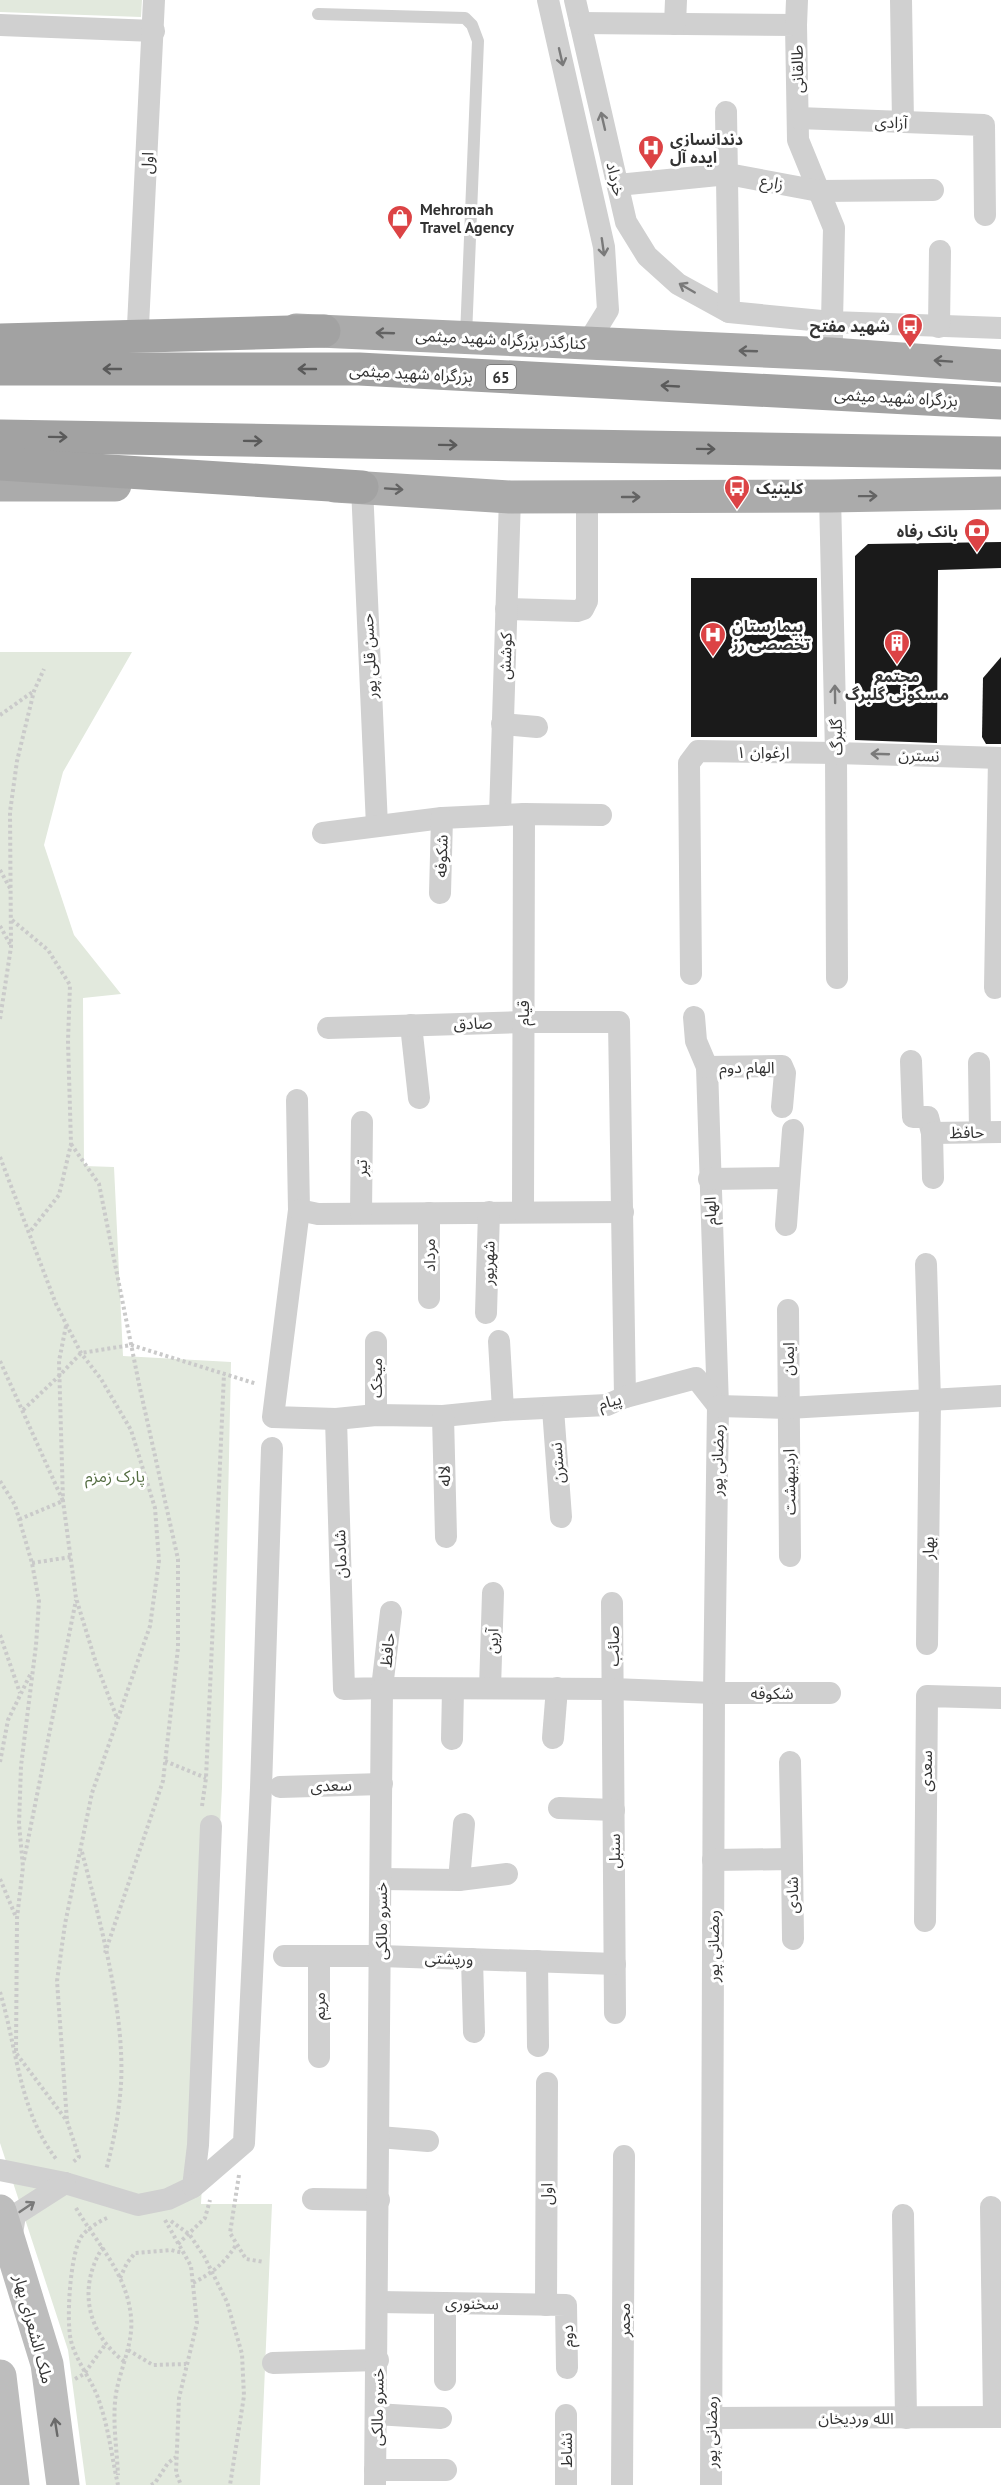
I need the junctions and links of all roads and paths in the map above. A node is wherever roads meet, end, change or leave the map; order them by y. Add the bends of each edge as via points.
1 (154, 0) edge
2 (548, 0) edge
3 (575, 0) edge
4 (676, 0) edge
5 (796, 0) edge
6 (901, 0) edge
7 (318, 14) dead end
8 (580, 23) junction
9 (675, 24) junction
10 (0, 25) edge
11 (796, 25) junction
12 (154, 31) junction
13 (726, 112) dead end
14 (798, 118) junction
15 (903, 122) junction
16 (728, 174) junction
17 (618, 184) junction
18 (933, 190) dead end
19 (819, 191) junction
20 (985, 215) dead end
21 (940, 251) dead end
22 (729, 312) junction
23 (0, 324) edge
24 (138, 326) junction
25 (939, 327) junction
26 (1001, 328) edge
27 (324, 331) junction
28 (466, 336) junction
29 (832, 338) junction
30 (0, 340) edge
31 (587, 344) junction
32 (998, 364) edge
33 (0, 369) edge
34 (1001, 403) edge
35 (0, 436) edge
36 (1001, 453) edge
37 (0, 464) edge
38 (0, 485) edge
39 (362, 486) junction
40 (1001, 493) edge
41 (830, 496) junction
42 (510, 497) junction
43 (587, 497) junction
44 (506, 609) junction
45 (44, 669) dead end
46 (34, 691) junction
47 (0, 715) edge
48 (502, 724) junction
49 (537, 727) dead end
50 (836, 753) junction
51 (1000, 758) edge
52 (524, 814) junction
53 (500, 815) junction
54 (601, 815) dead end
55 (442, 818) junction
56 (377, 826) junction
57 (324, 833) dead end
58 (0, 870) edge
59 (11, 890) junction
60 (440, 893) dead end
61 (11, 919) junction
62 (0, 926) edge
63 (11, 947) junction
64 (691, 974) dead end
65 (837, 978) dead end
66 (995, 988) dead end
67 (694, 1017) dead end
68 (0, 1019) edge
69 (523, 1022) junction
70 (411, 1025) junction
71 (328, 1028) dead end
72 (911, 1060) dead end
73 (979, 1063) dead end
74 (707, 1067) junction
75 (419, 1098) dead end
76 (297, 1100) dead end
77 (782, 1107) dead end
78 (362, 1122) dead end
79 (793, 1130) dead end
80 (990, 1132) edge
81 (932, 1133) junction
82 (71, 1144) junction
83 (0, 1157) edge
84 (789, 1178) junction
85 (933, 1178) dead end
86 (709, 1179) junction
87 (299, 1210) junction
88 (489, 1212) junction
89 (523, 1212) junction
90 (623, 1212) junction
91 (429, 1213) junction
92 (361, 1214) junction
93 (786, 1226) dead end
94 (29, 1233) junction
95 (926, 1263) dead end
96 (429, 1298) dead end
97 (788, 1310) dead end
98 (486, 1314) dead end
99 (66, 1324) junction
100 (499, 1341) dead end
101 (376, 1342) dead end
102 (131, 1345) junction
103 (81, 1353) junction
104 (0, 1361) edge
105 (59, 1376) junction
106 (1001, 1396) edge
107 (625, 1397) junction
108 (930, 1401) junction
109 (718, 1406) junction
110 (788, 1408) junction
111 (553, 1409) junction
112 (23, 1410) junction
113 (503, 1410) junction
114 (376, 1415) junction
115 (443, 1416) junction
116 (273, 1417) junction
117 (336, 1419) junction
118 (272, 1448) dead end
119 (0, 1481) edge
120 (63, 1501) junction
121 (561, 1517) dead end
122 (19, 1519) junction
123 (446, 1536) dead end
124 (790, 1556) dead end
125 (71, 1557) junction
126 (32, 1563) junction
127 (493, 1593) dead end
128 (76, 1598) junction
129 (612, 1603) dead end
130 (391, 1612) dead end
131 (0, 1635) edge
132 (927, 1644) dead end
133 (33, 1669) junction
134 (382, 1688) junction
135 (453, 1689) junction
136 (490, 1689) junction
137 (557, 1689) junction
138 (613, 1689) junction
139 (714, 1693) junction
140 (830, 1693) dead end
141 (21, 1694) junction
142 (1001, 1698) edge
143 (117, 1719) junction
144 (553, 1738) dead end
145 (452, 1739) dead end
146 (165, 1761) junction
147 (0, 1762) edge
148 (790, 1762) dead end
149 (206, 1778) dead end
150 (382, 1784) junction
151 (280, 1787) dead end
152 (559, 1808) dead end
153 (614, 1810) junction
154 (464, 1824) dead end
155 (211, 1826) dead end
156 (82, 1850) junction
157 (792, 1859) junction
158 (713, 1860) junction
159 (23, 1867) junction
160 (507, 1874) dead end
161 (0, 1879) edge
162 (381, 1879) junction
163 (459, 1880) junction
164 (16, 1918) junction
165 (925, 1921) dead end
166 (793, 1939) dead end
167 (105, 1953) junction
168 (284, 1956) dead end
169 (319, 1956) junction
170 (381, 1956) junction
171 (472, 1959) junction
172 (537, 1961) junction
173 (615, 1964) junction
174 (0, 1992) edge
175 (615, 2013) dead end
176 (474, 2032) dead end
177 (538, 2046) dead end
178 (16, 2053) junction
179 (319, 2057) dead end
180 (547, 2083) dead end
181 (67, 2121) junction
182 (379, 2138) junction
183 (428, 2141) dead end
184 (244, 2143) junction
185 (624, 2156) dead end
186 (0, 2170) edge
187 (106, 2170) dead end
188 (210, 2172) junction
189 (64, 2183) junction
190 (193, 2187) junction
191 (313, 2199) dead end
192 (379, 2200) junction
193 (991, 2207) dead end
194 (0, 2211) edge
195 (903, 2215) dead end
196 (114, 2216) dead end
197 (89, 2230) junction
198 (189, 2234) junction
199 (178, 2244) junction
200 (11, 2245) junction
201 (236, 2245) junction
202 (103, 2247) junction
203 (183, 2253) junction
204 (264, 2262) dead end
205 (213, 2273) junction
206 (120, 2279) junction
207 (193, 2283) junction
208 (378, 2302) junction
209 (445, 2303) junction
210 (556, 2305) junction
211 (106, 2345) junction
212 (128, 2350) junction
213 (378, 2360) junction
214 (125, 2362) junction
215 (273, 2362) dead end
216 (186, 2364) junction
217 (567, 2368) dead end
218 (84, 2374) junction
219 (0, 2376) edge
220 (445, 2380) dead end
221 (51, 2393) junction
222 (376, 2414) junction
223 (566, 2415) dead end
224 (998, 2417) edge
225 (441, 2418) dead end
226 (711, 2418) junction
227 (906, 2418) junction
228 (176, 2456) junction
229 (446, 2470) dead end
230 (375, 2478) edge
231 (13, 2485) edge
232 (63, 2485) edge
233 (151, 2485) edge
234 (181, 2485) edge
235 (230, 2485) edge
236 (566, 2485) edge
237 (622, 2485) edge
238 (711, 2485) edge

1 - 12 street, اول
2 -> 31 street, خرداد via 604,247 608,310
3 - 8 street, خرداد
4 - 9 street
5 - 11 street
6 - 15 street
7 - 28 lane via 465,18 472,25 478,41
8 - 9 street, طالقانی
17 -> 8 street, خرداد
9 - 11 street, طالقانی
10 - 12 street
11 - 14 street, طالقانی
12 - 24 street, اول
13 - 16 street
14 - 15 street, آزادی
14 - 19 street, طالقانی via 798,140
15 - 20 street, آزادی via 984,125
16 - 17 street, زارع
16 - 19 street, زارع
16 - 22 street
22 -> 17 street, خرداد via 678,284 647,256 626,222
18 - 19 street, زارع
19 - 29 street, طالقانی via 834,228
21 - 25 street
22 - 29 street, خرداد
23 - 24 main road, کنارگذر بزرگراه شهید میثمی
24 - 27 main road, کنارگذر بزرگراه شهید میثمی
25 - 26 street, خرداد
25 - 29 street, خرداد
28 -> 27 main road, کنارگذر بزرگراه شهید میثمی
27 - 30 highway
28 - 31 main road, کنارگذر بزرگراه شهید میثمی
29 -> 31 main road, کنارگذر بزرگراه شهید میثمی
32 -> 29 main road, کنارگذر بزرگراه شهید میثمی
34 -> 33 highway, بزرگراه شهید میثمی / 65 via 359,369
35 -> 36 highway
37 - 39 highway
38 - 39 main road
39 -> 42 main road
39 - 56 street, حسن قلی پور
41 -> 40 main road
43 -> 41 main road
50 -> 41 street, گلبرگ
42 - 43 main road
42 - 44 street, کوشش
43 - 44 street via 587,601 583,609
44 - 48 street, کوشش
45 - 46 path
46 - 47 path
46 - 59 path via 17,761 10,812
48 - 49 street
48 - 53 street, کوشش
51 -> 50 street, نسترن
50 - 64 street, ارغوان ۱ via 698,752 692,757
50 - 65 street, گلبرگ
51 - 66 street
52 - 53 street
52 - 54 street
52 - 69 street, قیام
53 - 55 street
55 - 56 street
55 - 60 street, شکوفه
56 - 57 street
58 - 59 path
59 - 61 path
61 - 63 path
61 - 82 path via 48,950 70,985
62 - 63 path
63 - 68 path
67 - 74 street, الهام via 696,1041
69 - 70 street, صادق
69 - 89 street, قیام
69 - 90 street, صادق via 619,1022
70 - 71 street, صادق
70 - 75 street
72 - 81 street via 913,1118 928,1117
73 - 80 street
74 - 77 street, الهام دوم via 782,1066
74 - 86 street, الهام
76 - 87 street
78 - 92 street, تیر
79 - 84 street
80 - 81 street, حافظ
81 - 85 street
82 - 94 path via 59,1195
82 - 102 path via 99,1184
83 - 94 path
84 - 86 street
84 - 93 street
86 - 109 street, الهام
87 - 92 street
87 - 116 street
88 - 89 street
88 - 91 street
88 - 98 street, شهریور
89 - 90 street
90 - 107 street
91 - 92 street
91 - 96 street, مرداد
94 - 99 path
95 - 108 street
97 - 110 street, ایمان
99 - 103 path
99 - 105 path
100 - 113 street
101 - 114 street, میخک
102 - 103 path
102 - 116 path via 257,1384
102 - 146 path via 178,1558 178,1648
103 - 105 path
103 - 143 path via 131,1430 155,1508 159,1562 150,1626
104 - 112 path
105 - 112 path
105 - 120 path
106 - 108 street
107 - 109 street, پیام via 696,1378
107 - 111 street, پیام via 607,1405
108 - 110 street
108 - 132 street, بهار
109 - 110 street
109 - 139 street, رمضانی پور
110 - 124 street, اردیبهشت
111 - 113 street, پیام
111 - 121 street, نسترن
112 - 120 path
113 - 115 street, پیام
114 - 115 street, پیام
114 - 117 street, پیام
115 - 123 street, لاله
116 - 117 street, پیام
117 - 134 street, شادمان via 344,1689
118 - 184 street via 261,1800
119 - 122 path
120 - 122 path
120 - 125 path
122 - 126 path
125 - 126 path
125 - 128 path
126 - 133 path via 39,1602
127 - 136 street, آرین
128 - 143 path
128 - 159 path
129 - 138 street, صائب
130 - 134 street, حافظ
131 - 141 path
133 - 141 path
133 - 159 path via 21,1766 19,1824
134 - 135 street
134 - 150 street, خسرو مالکی
135 - 136 street
135 - 145 street
136 - 137 street
137 - 138 street
137 - 144 street
138 - 139 street
138 - 153 street, سنبل
139 - 140 street, شکوفه
139 - 158 street, رمضانی پور
141 - 147 path via 8,1719
142 - 165 street, سعدی via 927,1696
143 - 156 path via 92,1793
146 - 149 path
146 - 167 path via 163,1780
148 - 157 street
150 - 151 street, سعدی
150 - 162 street, خسرو مالکی
152 - 153 street
153 - 173 street, سنبل
154 - 163 street
155 - 190 street
156 - 167 path
156 - 181 path via 64,1924 57,1981
157 - 158 street, شادی
157 - 166 street, شادی
158 - 226 street, رمضانی پور
159 - 164 path
160 - 163 street
161 - 164 path
162 - 163 street
162 - 170 street, خسرو مالکی
164 - 178 path
167 - 187 path via 118,2022 121,2081 116,2133
168 - 169 street, ورپشتی
169 - 170 street, ورپشتی
169 - 179 street, مریم
170 - 171 street, ورپشتی
170 - 182 street, خسرو مالکی
171 - 172 street, ورپشتی
171 - 176 street
172 - 173 street, ورپشتی
172 - 177 street
173 - 175 street, سنبل
174 - 178 path
178 - 181 path
178 - 181 path via 26,2103 50,2151 64,2169 79,2157
180 - 210 street, اول
182 - 183 street
182 - 192 street, خسرو مالکی
184 - 188 street
184 - 201 path via 230,2233
185 - 237 street, مجمر
186 - 189 street
188 - 190 street
188 - 198 path via 212,2192 205,2218
189 - 190 street via 138,2205 168,2199
189 - 197 path
200 -> 189 street via 15,2216
191 - 192 street
192 - 208 street, خسرو مالکی
193 - 224 street
194 - 200 main road, ملک الشعرای بهار
195 - 227 street
196 - 197 path
197 - 202 path
197 - 218 path via 81,2237 74,2261 68,2312 71,2341
198 - 199 path
198 - 199 path via 162,2215
198 - 205 path
199 - 203 path
200 - 221 main road, ملک الشعرای بهار
201 - 204 path via 246,2259
201 - 205 path
202 - 206 path
202 - 211 path via 91,2270 88,2296 93,2322
203 - 206 path via 135,2253
203 - 207 path via 191,2266
205 - 207 path
205 - 235 path via 227,2302 242,2354 244,2396
206 - 212 path via 131,2317
207 - 216 path via 197,2323
208 - 209 street, سخنوری
208 - 213 street, خسرو مالکی
209 - 210 street, سخنوری
209 - 220 street
210 - 217 street, دوم
211 - 214 path
211 - 218 path
212 - 214 path
212 - 216 path via 153,2366
213 - 215 street
213 - 222 street, خسرو مالکی
214 - 218 path via 115,2401 118,2485 100,2402
216 - 228 path via 179,2398
218 - 221 path
219 - 231 main road
232 -> 221 main road, ملک الشعرای بهار
222 - 225 street
222 - 230 street, خسرو مالکی
223 - 236 street, نشاط
224 - 227 street, الله وردیخان
226 - 227 street, الله وردیخان
226 - 238 street, رمضانی پور
228 - 233 path
228 - 234 path
229 - 230 street

